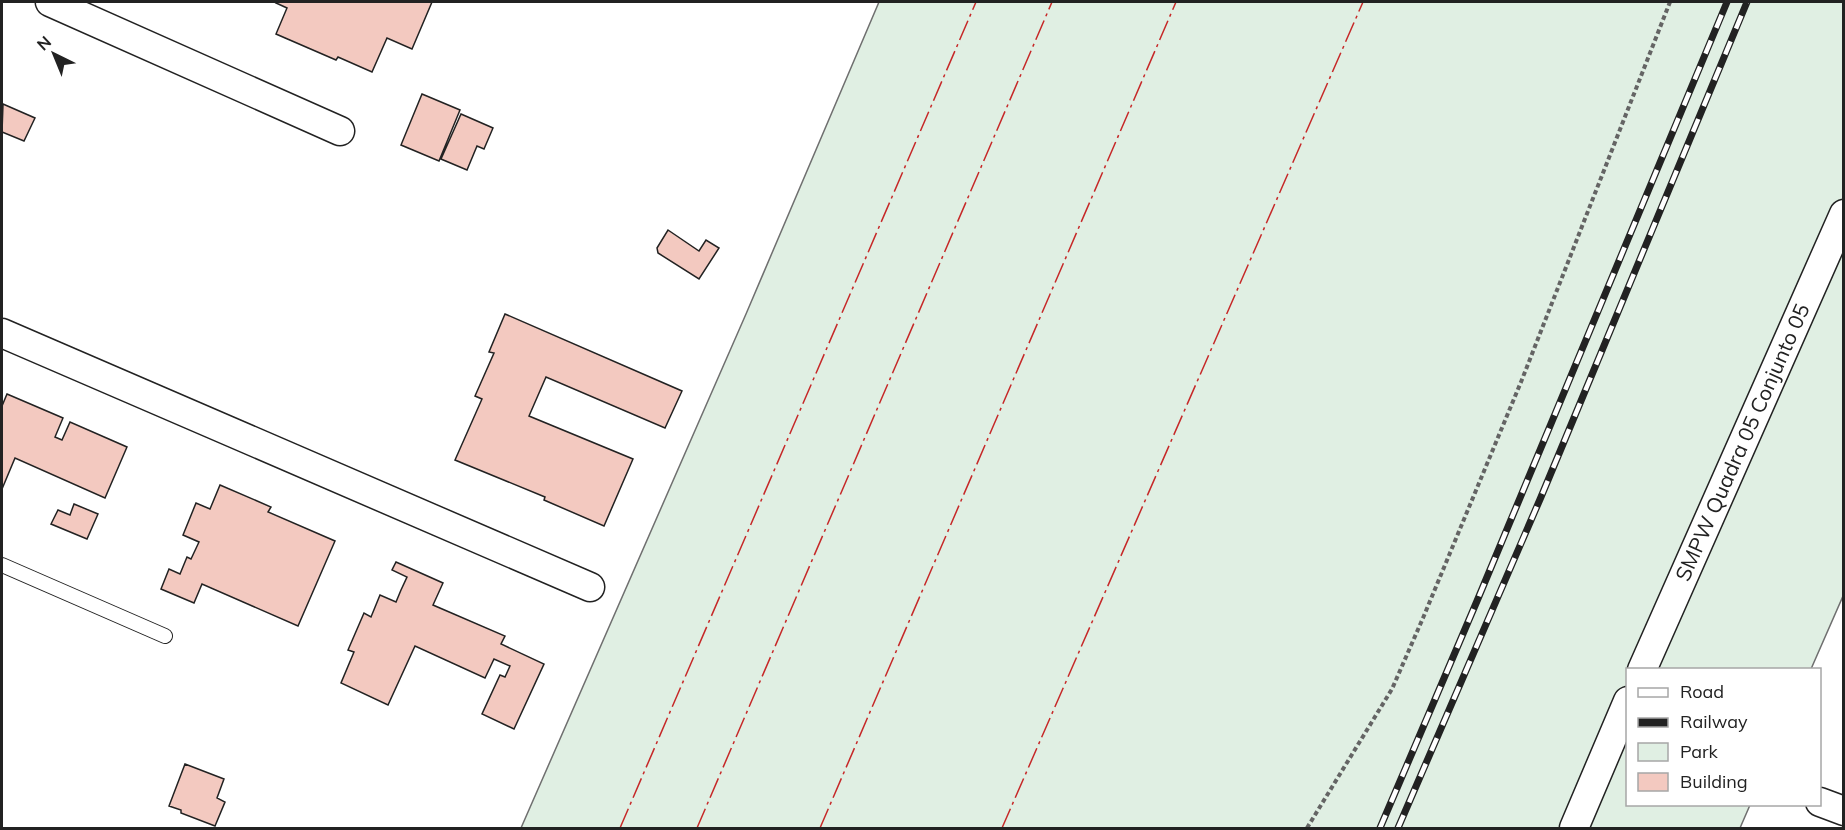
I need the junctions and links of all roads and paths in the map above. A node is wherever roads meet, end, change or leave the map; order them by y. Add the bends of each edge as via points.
1 (50, 2) edge
2 (1671, 2) edge
3 (340, 131) dead end
4 (1844, 214) edge
5 (2, 333) edge
6 (2, 565) edge
7 (590, 587) dead end
8 (165, 636) dead end
9 (1641, 668) edge
10 (1625, 712) edge
11 (1821, 801) edge
12 (1844, 811) edge
13 (1307, 828) edge
14 (1574, 828) edge

1 - 3 street
2 - 13 path via 1521,381 1392,689
4 - 9 street, SMPW Quadra 05 Conjunto 05
5 - 7 street
6 - 8 lane
10 - 14 street
11 - 12 street

